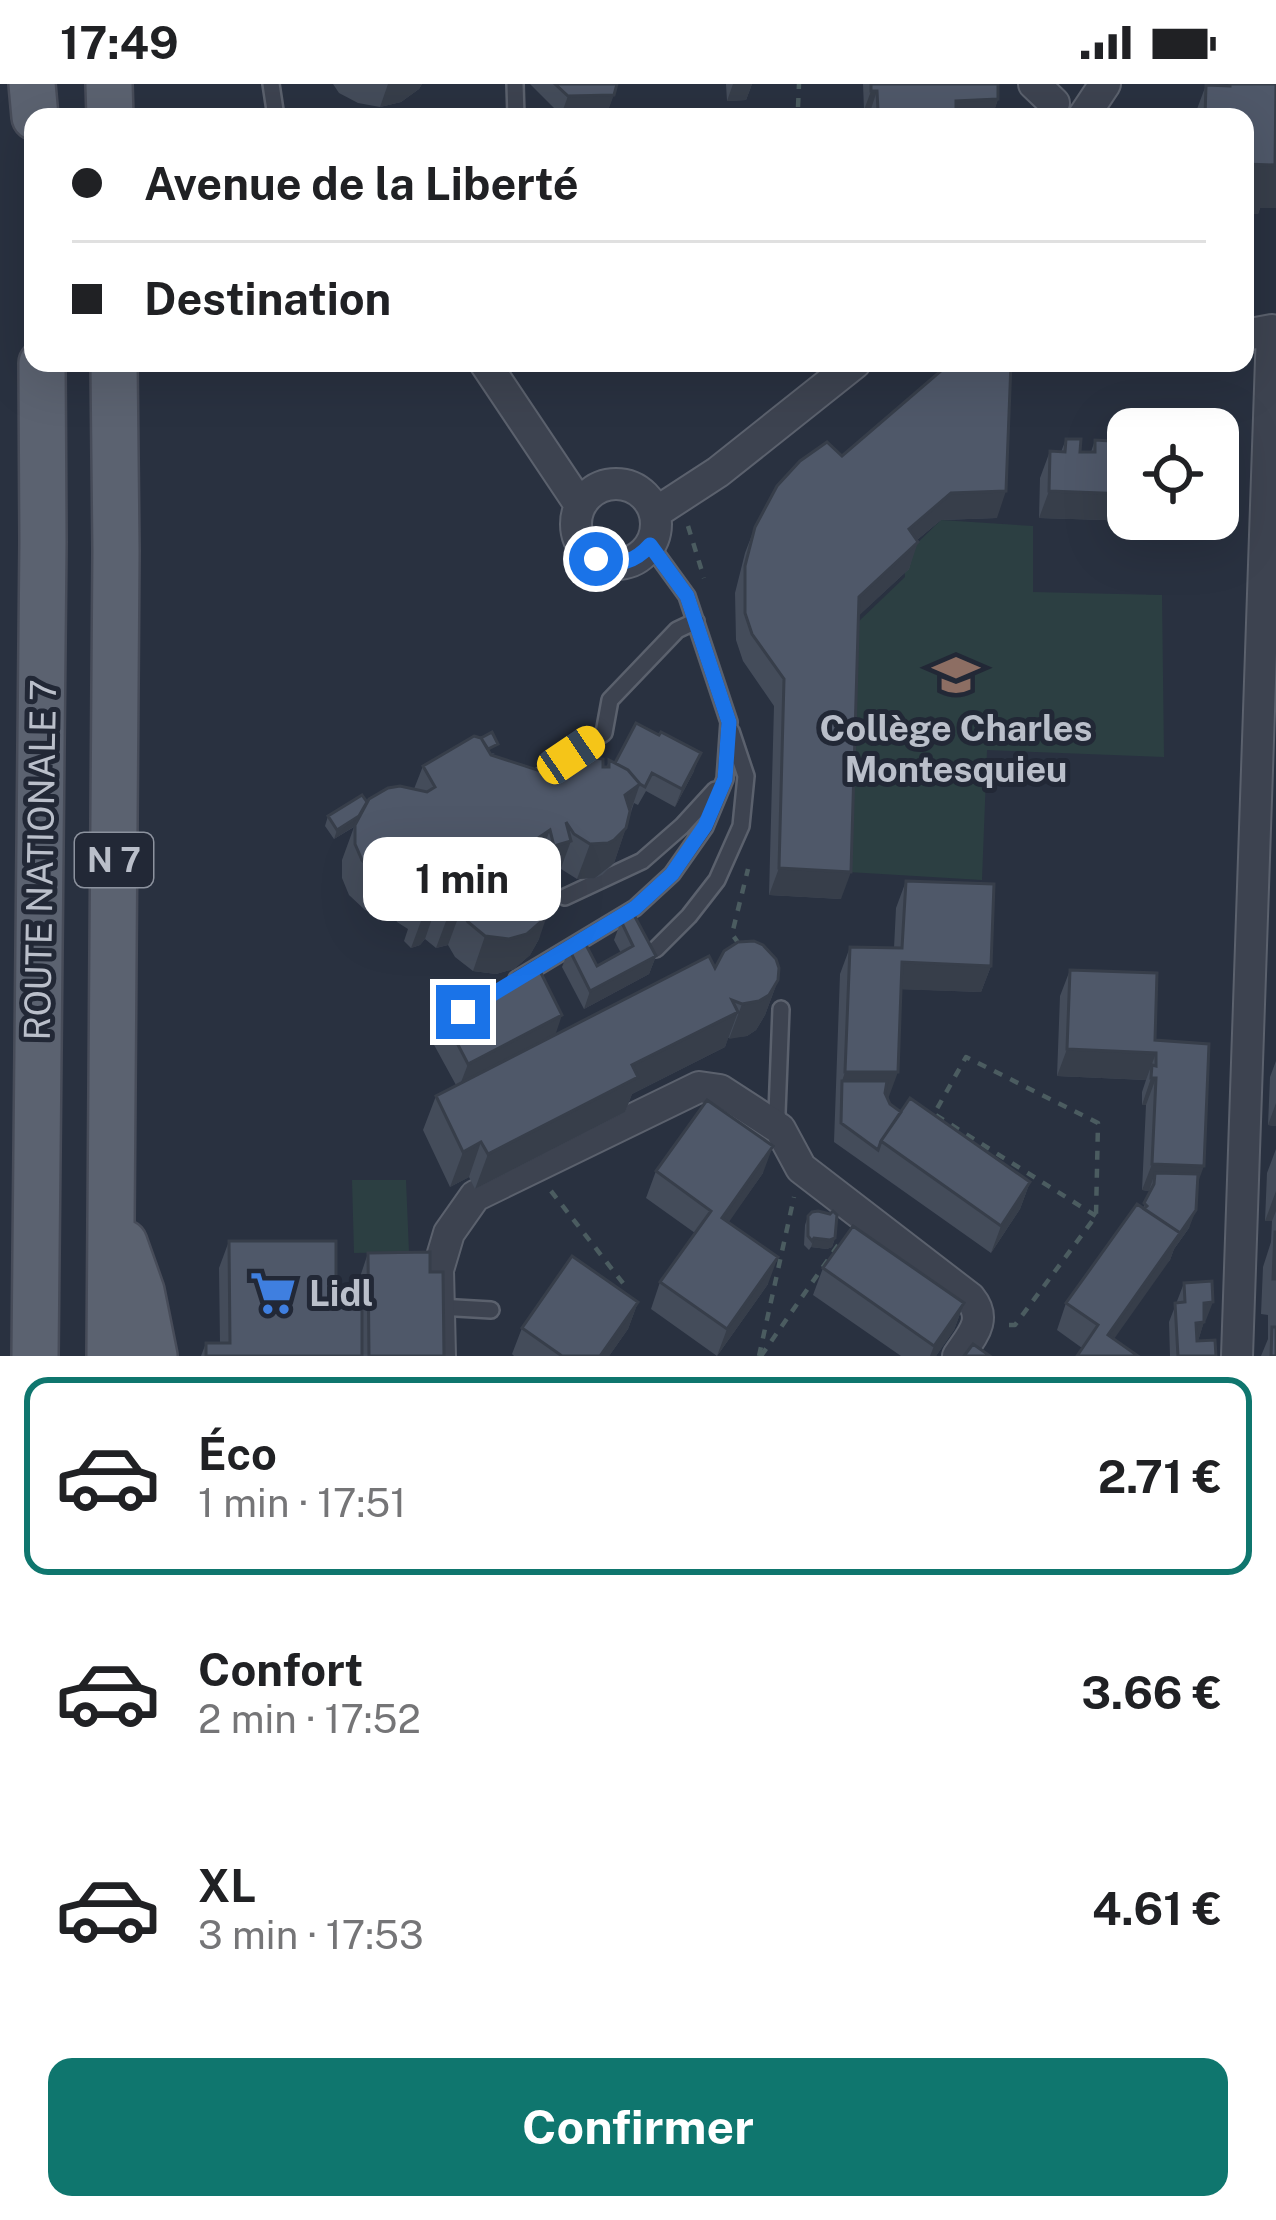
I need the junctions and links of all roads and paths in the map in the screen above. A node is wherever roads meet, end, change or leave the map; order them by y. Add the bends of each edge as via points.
1 (799, 84) edge
2 (798, 107) dead end
3 (1254, 333) edge
4 (42, 372) edge
5 (114, 372) edge
6 (491, 372) edge
7 (844, 372) edge
8 (580, 506) junction
9 (655, 513) junction
10 (650, 545) junction
11 (696, 621) junction
12 (729, 722) junction
13 (538, 778) edge
14 (725, 779) junction
15 (565, 897) dead end
16 (656, 949) edge
17 (501, 988) edge
18 (781, 1009) edge
19 (780, 1130) junction
20 (532, 1168) junction
21 (801, 1168) junction
22 (860, 1214) junction
23 (1096, 1216) junction
24 (112, 1220) junction
25 (626, 1287) edge
26 (439, 1307) junction
27 (491, 1310) dead end
28 (979, 1326) junction
29 (35, 1356) edge
30 (110, 1356) edge
31 (154, 1356) edge
32 (440, 1356) edge
33 (760, 1356) edge
34 (958, 1356) edge
35 (1238, 1356) edge

1 - 2 path
3 - 35 street via 1272,330
4 - 29 main road, ROUTE NATIONALE 7 / N 7
5 - 24 main road, ROUTE NATIONALE 7 / N 7
6 - 8 street
7 - 9 street
8 - 9 street via 590,493 620,483 648,499
8 - 10 street via 577,535 596,559 626,563
9 - 10 street
10 - 11 lane
11 - 12 lane
11 - 13 lane via 677,630 610,700 604,733
12 - 14 lane
12 - 16 lane via 746,776 741,826 717,880
14 - 15 lane via 642,862
14 - 17 lane via 672,874 635,908
18 - 19 lane
19 - 20 street via 720,1090 698,1087
19 - 21 street
20 - 25 path
20 - 26 street via 475,1196 449,1233
21 - 22 street
21 - 33 path
22 - 28 street via 970,1298
22 - 33 path
23 - 23 path via 1098,1123 965,1057 934,1114
23 - 28 path via 1015,1325
24 - 30 main road, ROUTE NATIONALE 7 / N 7
24 - 31 main road via 136,1272
26 - 27 lane
26 - 32 street
28 - 34 street

